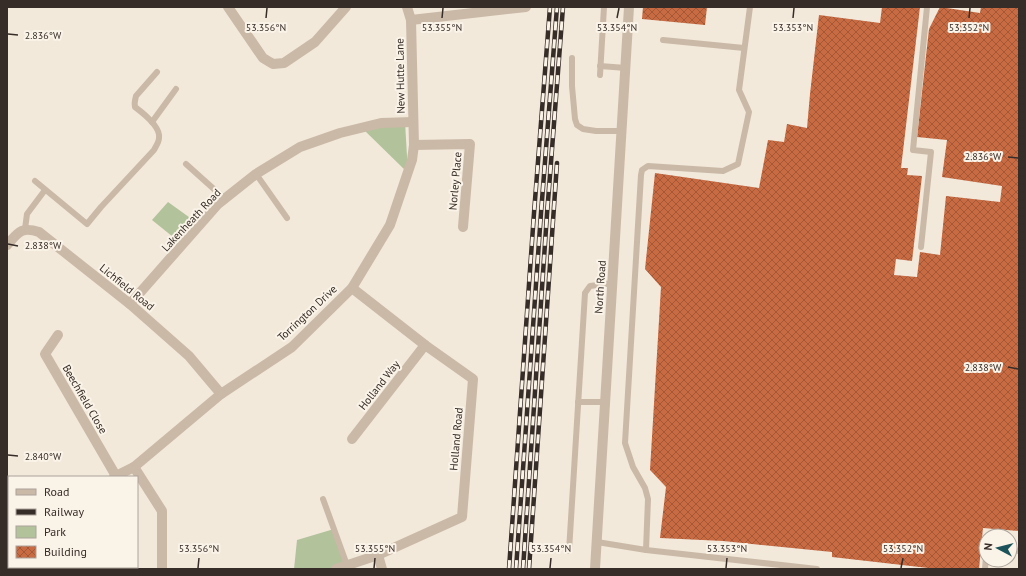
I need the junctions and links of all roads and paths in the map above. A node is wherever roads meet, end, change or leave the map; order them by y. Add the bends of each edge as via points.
1 (228, 7) edge
2 (346, 7) edge
3 (407, 7) edge
4 (526, 7) edge
5 (604, 7) edge
6 (629, 7) edge
7 (750, 7) edge
8 (927, 7) edge
9 (411, 20) junction
10 (663, 40) dead end
11 (744, 48) junction
12 (572, 58) dead end
13 (600, 66) junction
14 (626, 68) junction
15 (157, 72) dead end
16 (600, 75) dead end
17 (176, 90) dead end
18 (152, 122) junction
19 (413, 122) junction
20 (622, 131) junction
21 (414, 145) junction
22 (186, 164) dead end
23 (256, 174) junction
24 (35, 180) dead end
25 (45, 190) junction
26 (225, 199) junction
27 (287, 218) dead end
28 (463, 227) dead end
29 (25, 230) junction
30 (7, 245) edge
31 (921, 246) dead end
32 (613, 283) junction
33 (352, 288) junction
34 (130, 304) junction
35 (58, 335) dead end
36 (425, 345) junction
37 (221, 394) junction
38 (578, 402) junction
39 (605, 402) junction
40 (352, 439) dead end
41 (134, 467) junction
42 (115, 476) edge
43 (323, 499) dead end
44 (597, 542) junction
45 (646, 550) junction
46 (569, 551) dead end
47 (378, 555) junction
48 (347, 565) junction
49 (165, 569) edge
50 (336, 569) edge
51 (382, 569) edge
52 (595, 569) edge
53 (817, 569) edge

1 - 2 street via 263,58 273,64 284,63 315,42
3 - 9 street, New Hutte Lane
4 - 9 street
5 - 13 lane
6 - 14 street, North Road
7 - 11 lane
8 - 31 lane via 912,150 931,152
9 - 19 street, New Hutte Lane
10 - 11 lane
11 - 45 lane via 739,90 749,112 738,164 723,171 648,166 642,170 641,175 624,444 648,499
12 - 20 lane via 572,86 577,125 583,129 596,131
13 - 14 lane
13 - 16 lane
14 - 20 street, North Road
15 - 18 lane via 135,100 135,107
17 - 18 lane
18 - 25 lane via 160,137 154,150 87,224
19 - 21 street, New Hutte Lane
19 - 23 street, Lakenheath Road via 382,123 340,133 300,147
20 - 32 street, North Road
21 - 28 street, Norley Place via 470,144
21 - 33 street, Torrington Drive via 412,160 390,225
22 - 26 lane
23 - 26 street, Lakenheath Road
23 - 27 lane
24 - 25 lane
25 - 29 lane via 27,214
26 - 34 street, Lakenheath Road
29 - 30 street
29 - 34 street, Lichfield Road via 39,232
32 - 38 lane via 590,286 585,293
32 - 39 street, North Road
33 - 36 street, Holland Road
33 - 37 street, Torrington Drive via 292,346
34 - 37 street, Lichfield Road via 189,356
35 - 42 street, Beechfield Close via 45,354
36 - 40 street, Holland Way
36 - 47 street, Holland Road via 473,379 462,517
37 - 41 street, Torrington Drive
38 - 39 lane
38 - 46 lane
39 - 44 street, North Road
41 - 42 street, Torrington Drive
41 - 49 street via 162,511
43 - 48 lane
44 - 45 lane
44 - 52 street, North Road
45 - 53 lane
47 - 48 street, Holland Road
47 - 51 street
48 - 50 street, Holland Road

